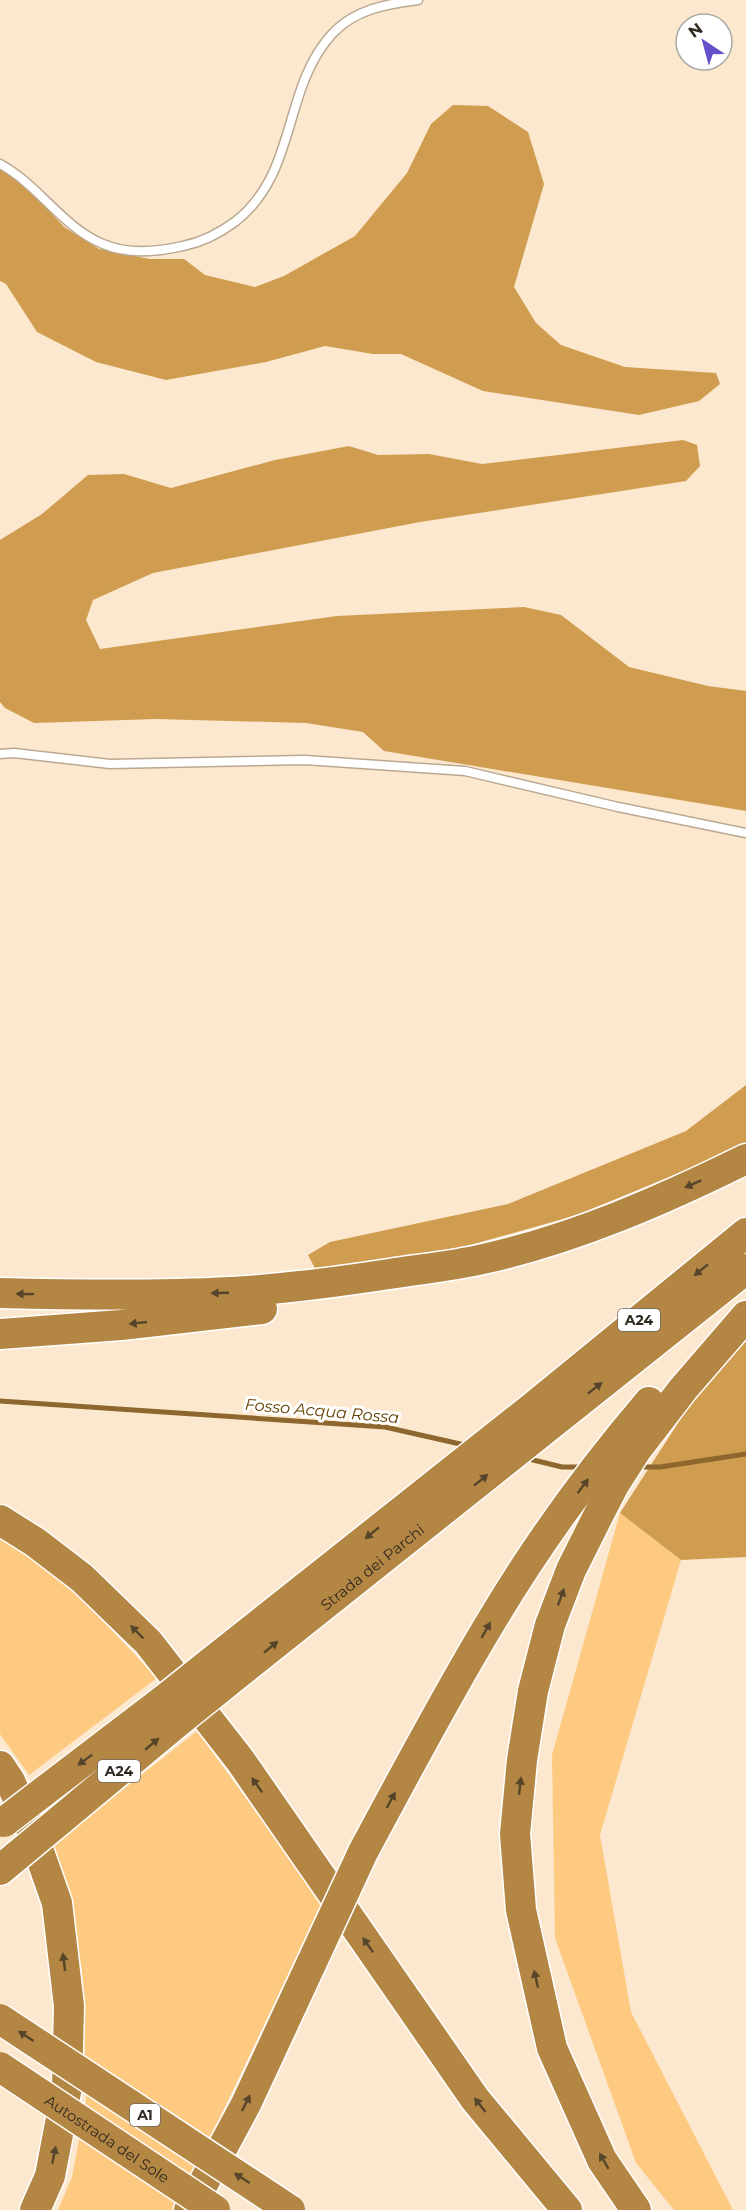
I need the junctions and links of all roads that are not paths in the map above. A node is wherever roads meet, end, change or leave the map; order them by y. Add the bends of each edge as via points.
1 (418, 0) edge
2 (0, 164) edge
3 (0, 754) edge
4 (746, 833) edge
5 (746, 1159) edge
6 (746, 1233) edge
7 (484, 1259) junction
8 (746, 1269) edge
9 (0, 1293) edge
10 (746, 1300) edge
11 (746, 1316) edge
12 (0, 1334) edge
13 (541, 1416) junction
14 (627, 1445) junction
15 (0, 1520) edge
16 (172, 1710) junction
17 (0, 1766) edge
18 (2, 1824) edge
19 (9, 1862) edge
20 (0, 2019) edge
21 (0, 2067) edge
22 (35, 2210) edge
23 (189, 2210) edge
24 (215, 2210) edge
25 (290, 2210) edge
26 (567, 2210) edge
27 (636, 2210) edge

1 - 2 lane via 369,10 333,33 318,53 298,95 278,165 264,191 237,220 199,242 151,252 104,245 68,222 30,185
3 - 4 lane via 110,764 305,760 465,771
5 -> 7 highway via 601,1222
6 -> 13 highway, Strada dei Parchi / A24
7 -> 9 highway via 304,1286 231,1292
7 -> 12 highway via 402,1284 300,1303
13 -> 8 highway, Strada dei Parchi / A24
10 - 14 highway via 690,1357
11 - 14 highway
13 - 16 highway, Strada dei Parchi / A24, bridge
23 -> 14 highway, bridge via 246,2104 363,1852 448,1695 549,1531
27 -> 14 highway via 602,2160 552,2048 521,1910 515,1834 533,1691 550,1625 571,1570 615,1485
26 -> 15 highway via 475,2099 240,1760 148,1642 82,1578
16 -> 18 highway, Strada dei Parchi / A24, bridge via 43,1792
19 -> 16 highway, Strada dei Parchi / A24, bridge via 59,1821
22 -> 17 highway via 50,2176 67,2087 69,2006 57,1904 31,1829
25 -> 20 highway, A1, bridge
21 - 24 highway, Autostrada del Sole / A1, bridge

